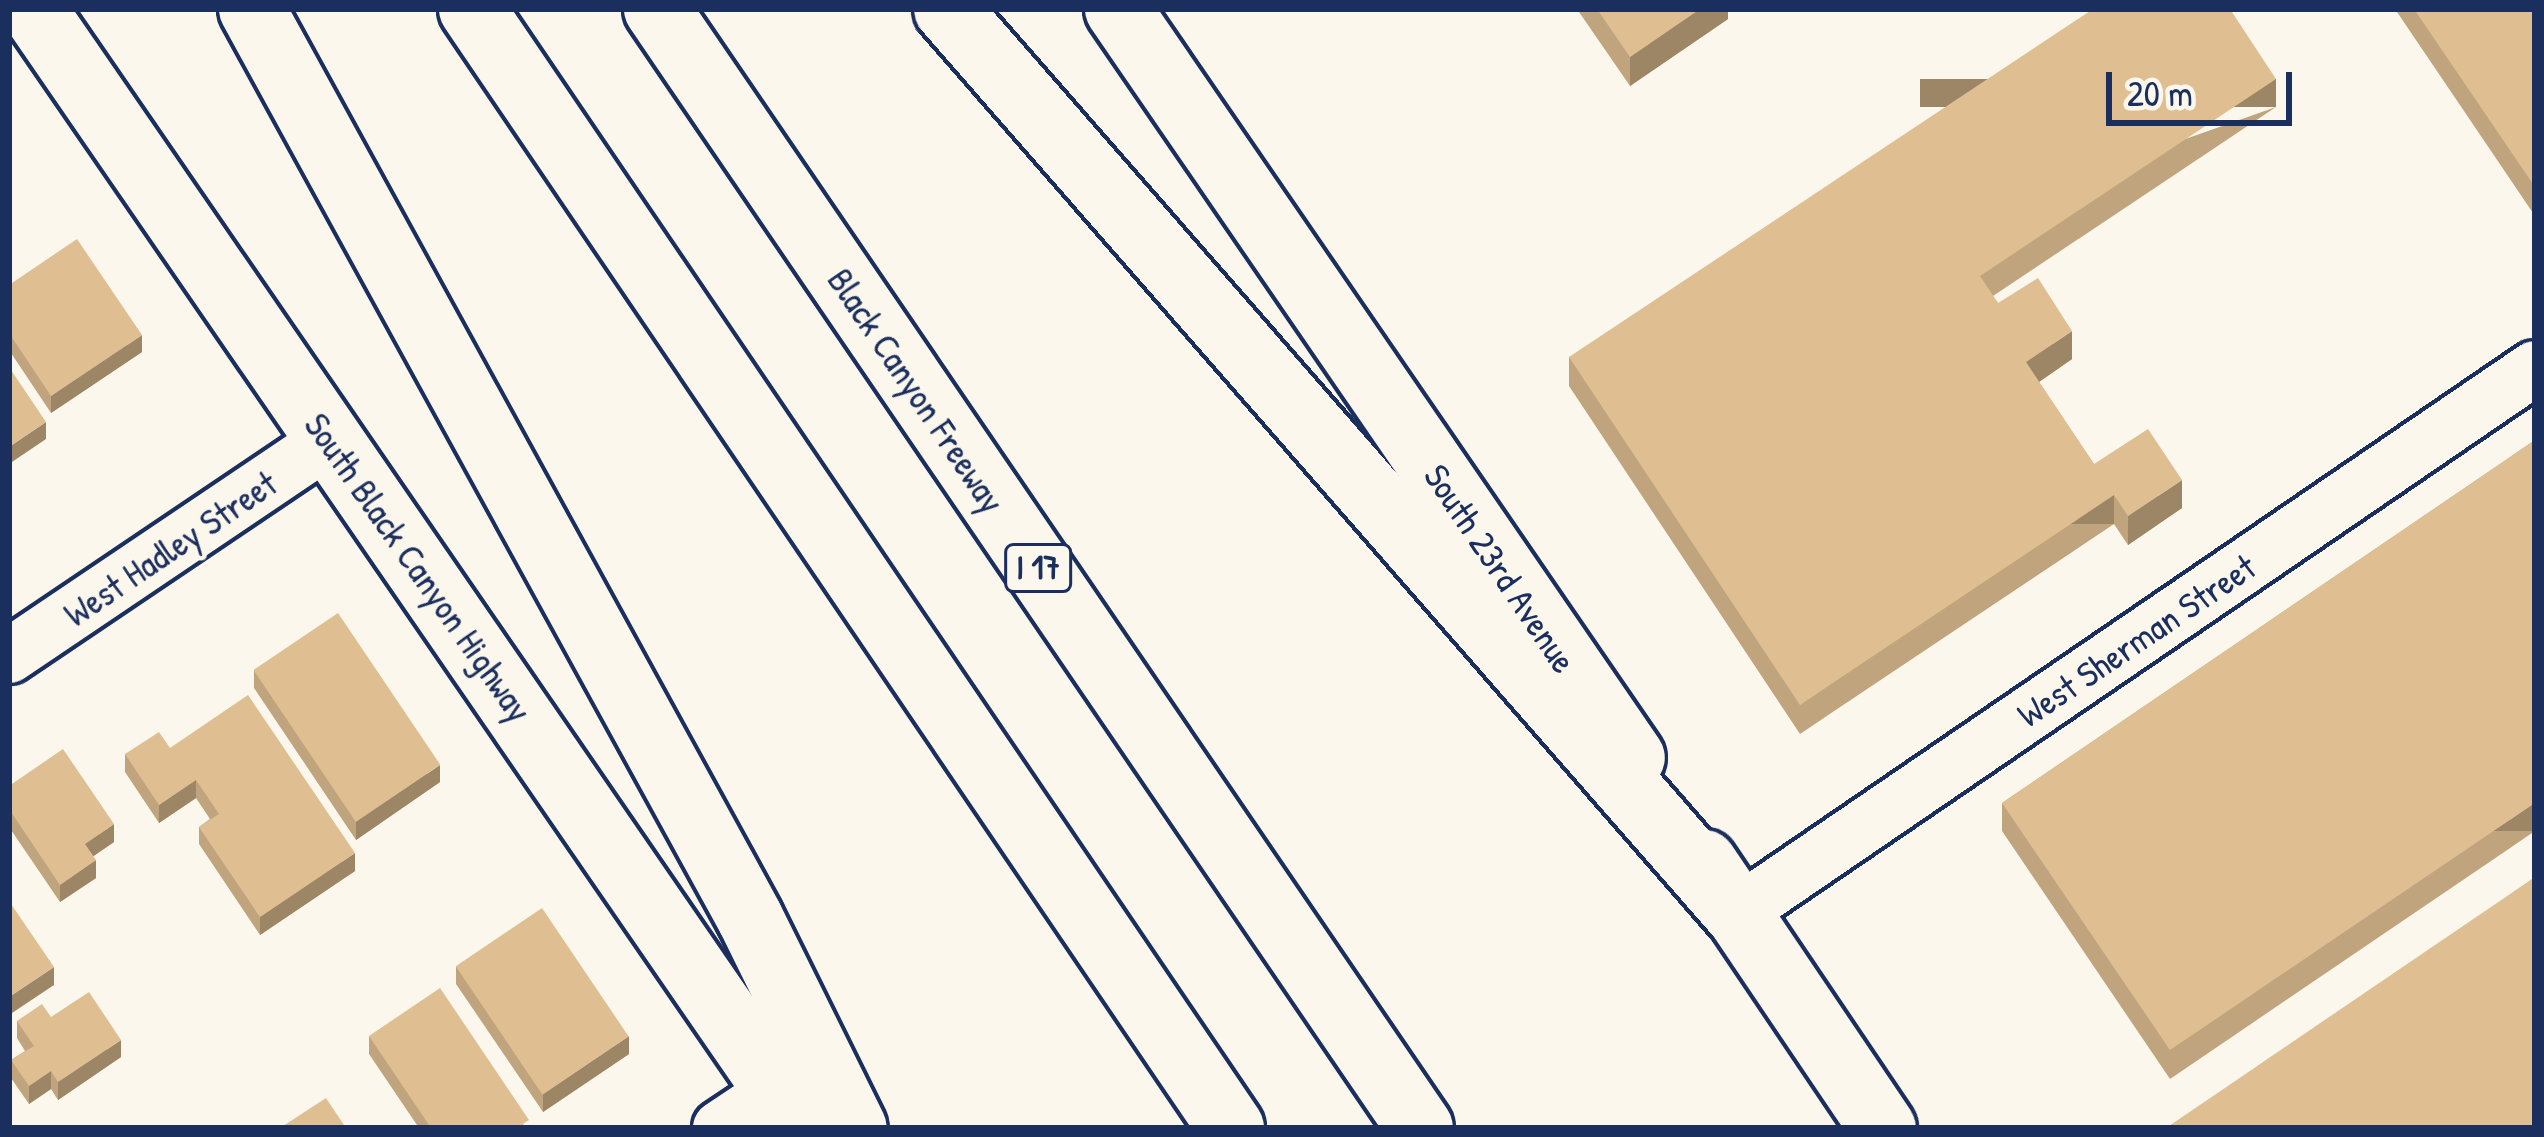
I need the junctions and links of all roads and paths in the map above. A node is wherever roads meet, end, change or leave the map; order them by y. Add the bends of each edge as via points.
1 (33, 9) edge
2 (252, 9) edge
3 (472, 9) edge
4 (657, 9) edge
5 (947, 9) edge
6 (1118, 9) edge
7 (2535, 368) edge
8 (331, 439) junction
9 (9, 656) edge
10 (1738, 913) junction
11 (789, 1110) edge
12 (720, 1128) edge
13 (854, 1128) edge
14 (1231, 1128) edge
15 (1420, 1128) edge
16 (1883, 1128) edge

1 - 8 main road, South Black Canyon Highway
2 - 13 main road via 750,918
3 - 14 main road
4 - 15 main road, Black Canyon Freeway / I 17
5 - 10 main road
6 - 10 main road, South 23rd Avenue
7 - 10 street, West Sherman Street
8 - 9 street, West Hadley Street
8 - 11 main road, South Black Canyon Highway
10 - 16 main road, South 23rd Avenue
11 - 12 street

